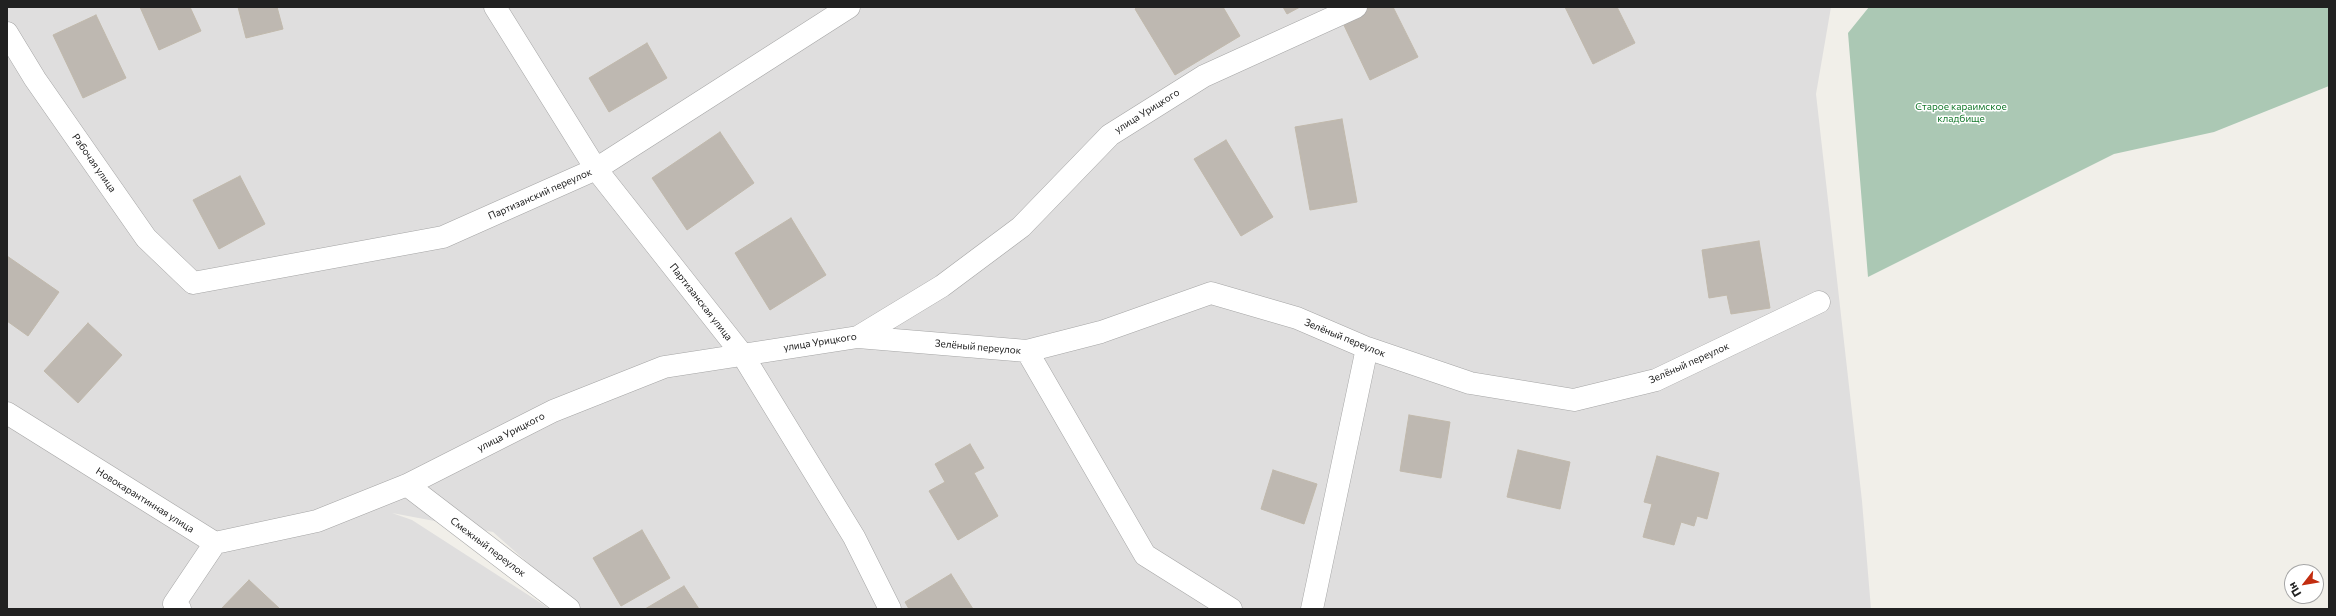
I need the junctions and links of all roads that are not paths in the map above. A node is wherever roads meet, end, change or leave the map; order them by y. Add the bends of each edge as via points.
1 (495, 7) edge
2 (849, 7) edge
3 (1356, 7) edge
4 (7, 33) edge
5 (596, 169) junction
6 (192, 283) joint
7 (1819, 302) dead end
8 (858, 337) junction
9 (1367, 348) junction
10 (1027, 351) junction
11 (742, 354) junction
12 (7, 413) edge
13 (407, 486) junction
14 (215, 543) junction
15 (175, 607) edge
16 (569, 609) edge
17 (890, 609) edge
18 (1231, 609) edge
19 (1312, 609) edge

1 - 5 street, Партизанская улица
2 - 5 street, Партизанский переулок
3 - 8 street, улица Урицкого via 1204,76 1110,135 1021,227 942,286
4 - 6 street, Рабочая улица via 35,79 146,238
5 - 6 street, Партизанский переулок via 443,237
5 - 11 street, Партизанская улица
7 - 9 street, Зелёный переулок via 1656,380 1574,400 1470,383
8 - 10 street, Зелёный переулок
8 - 11 street, улица Урицкого
9 - 10 street, Зелёный переулок via 1297,318 1211,293 1101,332
9 - 19 street
10 - 18 street via 1145,554
11 - 13 street, улица Урицкого via 664,367 553,411
11 - 17 street, Партизанская улица via 854,537
12 - 14 street, Новокарантинная улица
13 - 14 street, улица Урицкого via 318,521
13 - 16 street, Смежный переулок
14 - 15 street

